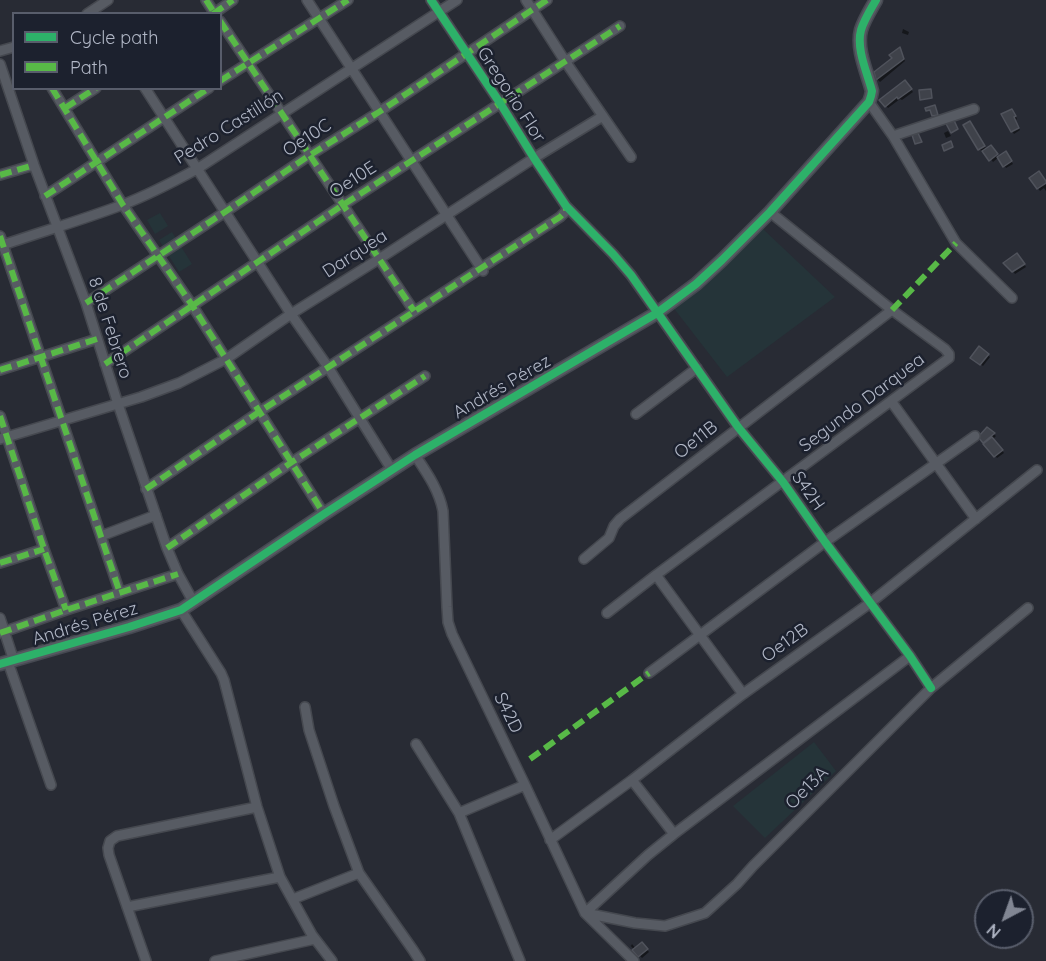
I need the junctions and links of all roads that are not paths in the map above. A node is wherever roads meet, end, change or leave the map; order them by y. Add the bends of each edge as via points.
1 (108, 0) edge
2 (233, 0) edge
3 (307, 0) edge
4 (348, 0) edge
5 (430, 0) edge
6 (457, 0) edge
7 (526, 0) edge
8 (547, 0) edge
9 (876, 0) edge
10 (532, 10) junction
11 (93, 12) edge
12 (215, 12) edge
13 (439, 12) junction
14 (319, 19) junction
15 (222, 24) edge
16 (620, 26) dead end
17 (466, 53) junction
18 (565, 61) junction
19 (249, 63) junction
20 (0, 64) edge
21 (351, 68) junction
22 (222, 80) edge
23 (53, 90) edge
24 (93, 90) edge
25 (146, 90) edge
26 (207, 90) edge
27 (869, 102) junction
28 (500, 103) junction
29 (65, 108) junction
30 (974, 109) dead end
31 (379, 112) junction
32 (282, 113) junction
33 (603, 116) junction
34 (165, 118) junction
35 (893, 136) junction
36 (310, 155) junction
37 (632, 157) dead end
38 (534, 158) junction
39 (97, 162) junction
40 (412, 162) junction
41 (34, 165) junction
42 (197, 169) junction
43 (0, 175) edge
44 (45, 196) junction
45 (123, 204) junction
46 (343, 205) junction
47 (566, 206) junction
48 (225, 212) junction
49 (770, 212) junction
50 (446, 214) junction
51 (57, 227) junction
52 (1, 242) edge
53 (158, 255) junction
54 (379, 259) junction
55 (258, 262) junction
56 (483, 270) junction
57 (1012, 297) dead end
58 (86, 303) junction
59 (192, 305) junction
60 (892, 310) junction
61 (414, 311) junction
62 (657, 313) junction
63 (291, 314) junction
64 (97, 339) junction
65 (42, 356) junction
66 (226, 359) junction
67 (105, 364) junction
68 (328, 367) junction
69 (697, 368) junction
70 (0, 370) edge
71 (425, 376) dead end
72 (891, 401) junction
73 (118, 404) junction
74 (259, 412) junction
75 (636, 414) dead end
76 (0, 416) edge
77 (361, 418) junction
78 (63, 420) junction
79 (738, 427) junction
80 (975, 436) dead end
81 (4, 438) edge
82 (415, 455) junction
83 (292, 462) junction
84 (935, 465) junction
85 (392, 470) junction
86 (1037, 470) dead end
87 (783, 482) junction
88 (146, 489) junction
89 (324, 514) junction
90 (156, 515) junction
91 (976, 519) junction
92 (101, 536) junction
93 (825, 542) junction
94 (167, 548) junction
95 (44, 549) junction
96 (584, 559) dead end
97 (0, 563) edge
98 (178, 574) junction
99 (656, 575) junction
100 (120, 593) junction
101 (194, 601) junction
102 (870, 603) junction
103 (1028, 608) dead end
104 (66, 610) junction
105 (181, 610) junction
106 (608, 614) dead end
107 (0, 618) edge
108 (2, 632) edge
109 (699, 634) junction
110 (910, 656) junction
111 (7, 662) edge
112 (649, 673) dead end
113 (931, 688) junction
114 (742, 694) junction
115 (305, 706) dead end
116 (417, 744) dead end
117 (632, 780) junction
118 (51, 785) dead end
119 (525, 785) junction
120 (257, 807) junction
121 (459, 813) junction
122 (674, 834) junction
123 (550, 840) junction
124 (359, 873) junction
125 (279, 877) junction
126 (293, 899) junction
127 (127, 907) junction
128 (585, 913) junction
129 (315, 939) junction
130 (146, 961) edge
131 (215, 961) edge
132 (332, 961) edge
133 (420, 961) edge
134 (520, 961) edge
135 (634, 961) edge

1 - 11 street
2 - 12 street
3 - 14 street
4 - 14 street
5 - 13 street, Gregorio Flor
6 - 13 street, Pedro Castillón
7 - 10 street
8 - 10 street, Oe10C
9 - 27 street via 861,31 862,58 872,91
10 - 17 street, Oe10C
10 - 18 street
13 - 17 street, Gregorio Flor
13 - 21 street, Pedro Castillón
14 - 19 street
14 - 21 street
15 - 19 street
16 - 18 street, Oe10E
17 - 28 street, Gregorio Flor
17 - 31 street, Oe10C
18 - 28 street, Oe10E
18 - 33 street
19 - 22 street
19 - 32 street
20 - 41 street, 8 de Febrero
21 - 31 street
21 - 32 street, Pedro Castillón
23 - 29 street
24 - 29 street
25 - 34 street
26 - 34 street
27 - 35 street
27 - 49 street, Andrés Pérez
28 - 38 street, Gregorio Flor
28 - 40 street, Oe10E
29 - 39 street
30 - 35 street
31 - 36 street, Oe10C
31 - 40 street
32 - 36 street
32 - 42 street, Pedro Castillón
33 - 37 street
33 - 38 street, Darquea
34 - 39 street
34 - 42 street
35 - 57 street via 956,243
36 - 46 street
36 - 48 street, Oe10C
38 - 47 street, Gregorio Flor
38 - 50 street, Darquea
39 - 44 street
39 - 45 street
40 - 46 street, Oe10E
40 - 50 street
41 - 43 street
41 - 44 street, 8 de Febrero
42 - 45 street, Pedro Castillón
42 - 48 street
44 - 51 street, 8 de Febrero
45 - 51 street, Pedro Castillón
45 - 53 street
46 - 54 street
46 - 55 street, Oe10E
47 - 56 street via 560,217
47 - 62 street, Gregorio Flor via 631,275
48 - 53 street, Oe10C
48 - 55 street
49 - 60 street, Segundo Darquea
49 - 62 street, Andrés Pérez via 704,276
50 - 54 street, Darquea
50 - 56 street
51 - 52 street, Pedro Castillón
51 - 58 street, 8 de Febrero
52 - 65 street
53 - 58 street, Oe10C
53 - 59 street
54 - 61 street
54 - 63 street, Darquea
55 - 59 street, Oe10E
55 - 63 street
56 - 61 street
58 - 64 street, 8 de Febrero
59 - 66 street
59 - 67 street, Oe10E
60 - 72 street, Segundo Darquea via 950,356
60 - 79 street, Oe11B
61 - 68 street
62 - 69 street, S42H
62 - 82 street, Andrés Pérez
63 - 66 street, Darquea
63 - 68 street
64 - 65 street
64 - 67 street, 8 de Febrero
65 - 70 street
65 - 78 street
66 - 73 street, Darquea via 179,383
66 - 74 street
67 - 73 street, 8 de Febrero
68 - 74 street
68 - 77 street
69 - 75 street
69 - 79 street, S42H
71 - 77 street
72 - 84 street
72 - 87 street, Segundo Darquea
73 - 78 street
73 - 88 street, 8 de Febrero
74 - 83 street
74 - 88 street
76 - 81 street
77 - 83 street
77 - 85 street
78 - 81 street
78 - 92 street
79 - 87 street, S42H
79 - 96 street, Oe11B via 620,519 609,538
80 - 84 street
81 - 95 street
82 - 85 street, Andrés Pérez
82 - 119 street, S42D via 437,490 443,511 448,622
83 - 89 street
83 - 94 street
84 - 91 street
84 - 93 street
85 - 89 street, Andrés Pérez
86 - 91 street, Oe12B
87 - 93 street, S42H
87 - 99 street, Segundo Darquea
88 - 90 street, 8 de Febrero
89 - 101 street, Andrés Pérez
90 - 92 street
90 - 94 street, 8 de Febrero
91 - 102 street, Oe12B
92 - 100 street
93 - 102 street, S42H
93 - 109 street
94 - 98 street, 8 de Febrero
95 - 97 street
95 - 104 street
98 - 100 street
98 - 101 street, 8 de Febrero
99 - 106 street, Segundo Darquea
99 - 109 street
100 - 104 street
101 - 105 street, Andrés Pérez
102 - 110 street, S42H
102 - 114 street, Oe12B
103 - 113 street, Oe13A
104 - 108 street
105 - 111 street, Andrés Pérez
105 - 120 street via 224,680
107 - 108 street
108 - 111 street
109 - 112 street
109 - 114 street
110 - 113 street, S42H
110 - 122 street
111 - 118 street
113 - 128 street, Oe13A via 705,913 665,926
114 - 117 street, Oe12B
115 - 124 street via 316,752
116 - 121 street
117 - 122 street
117 - 123 street, Oe12B
119 - 121 street
119 - 123 street, S42D
120 - 125 street
120 - 127 street via 117,836 110,841 109,855
121 - 134 street
122 - 128 street
123 - 128 street, S42D
124 - 126 street
124 - 133 street
125 - 126 street
125 - 127 street
126 - 129 street
127 - 130 street
128 - 135 street, S42D
129 - 131 street
129 - 132 street

